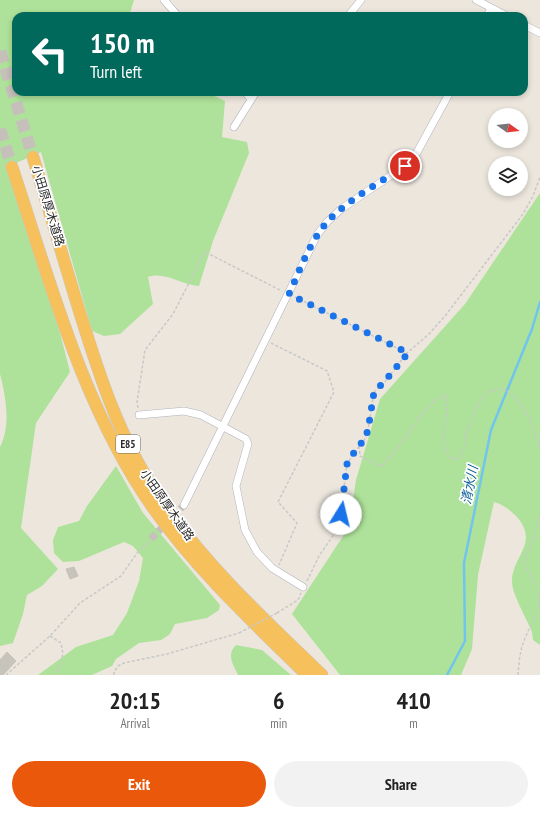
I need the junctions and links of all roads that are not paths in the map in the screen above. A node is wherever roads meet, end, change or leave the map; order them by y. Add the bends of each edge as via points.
1 (164, 0) edge
2 (476, 0) edge
3 (357, 2) edge
4 (491, 8) junction
5 (174, 12) edge
6 (351, 12) edge
7 (489, 12) edge
8 (499, 12) edge
9 (528, 27) edge
10 (540, 33) edge
11 (248, 96) edge
12 (253, 96) edge
13 (448, 96) edge
14 (251, 99) junction
15 (234, 127) dead end
16 (33, 157) tunnel mouth
17 (12, 167) tunnel mouth
18 (139, 415) road end
19 (223, 426) junction
20 (184, 505) tunnel mouth
21 (303, 587) road end
22 (307, 675) edge
23 (322, 675) edge

1 - 5 street
2 - 4 street
3 - 6 street
4 - 7 street
4 - 8 street
9 - 10 street
11 - 14 street
12 - 14 street
13 - 19 street via 414,156 405,166 341,210 327,222 318,235
14 - 15 street
16 - 23 highway, 小田原厚木道路 / E85 via 100,375 125,438 140,467 162,503 189,539 254,609
17 - 22 highway, 小田原厚木道路 / E85 via 66,328 88,385 131,473 153,508 182,546 246,615
18 - 19 street via 184,411 202,415
19 - 20 street
19 - 21 street via 246,439 248,444 236,486 245,530 257,552 272,568

